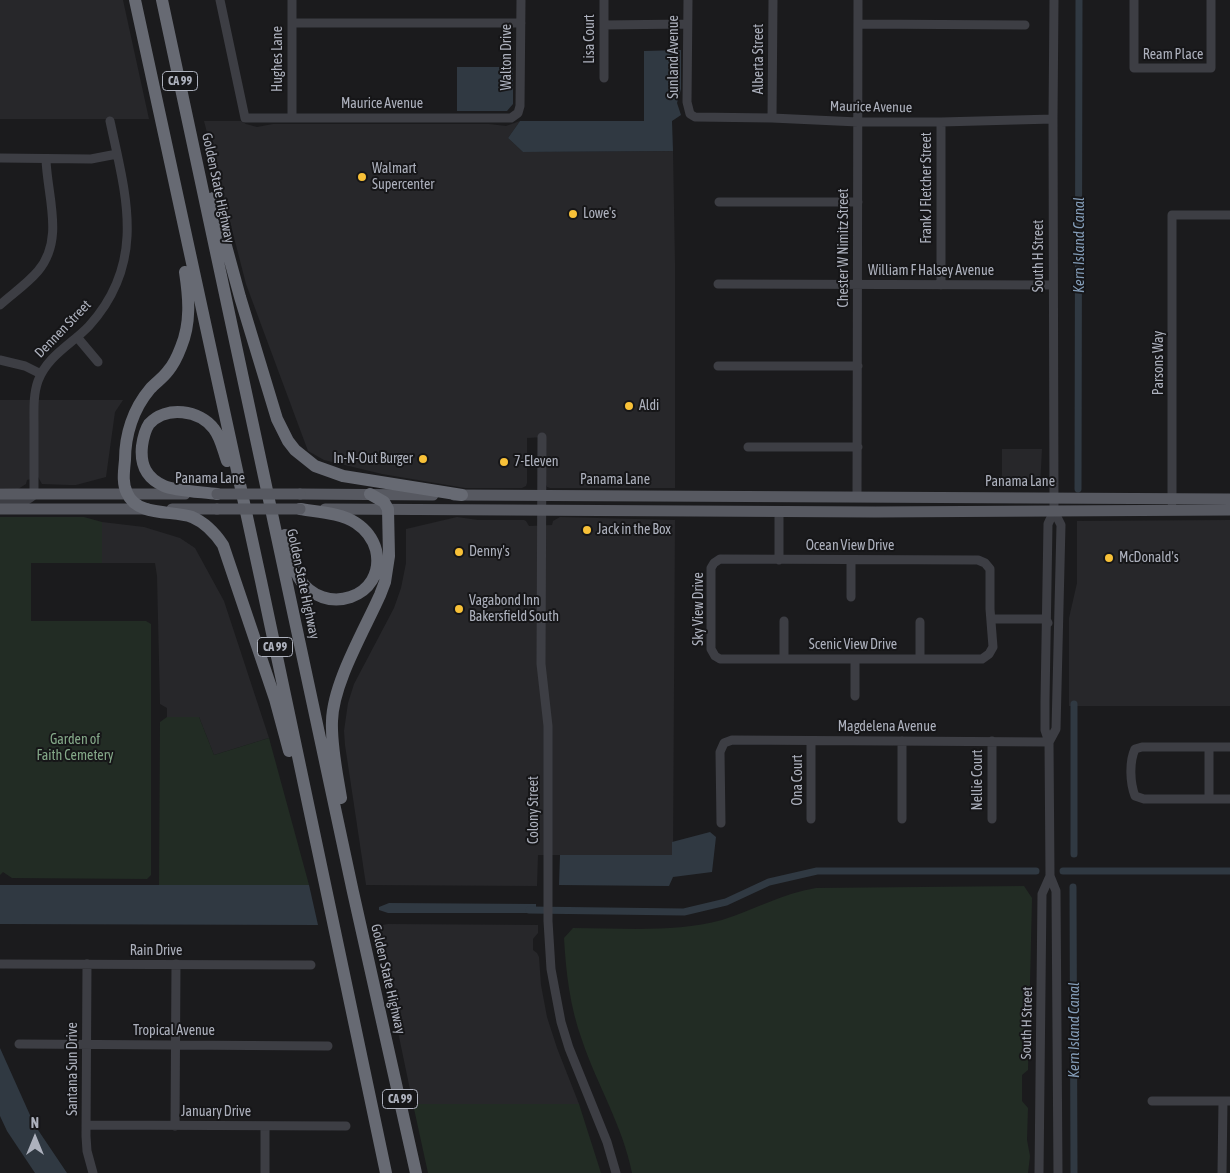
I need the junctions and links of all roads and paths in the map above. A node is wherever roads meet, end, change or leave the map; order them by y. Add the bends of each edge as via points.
1 (134, 0) edge
2 (162, 0) edge
3 (220, 0) edge
4 (292, 0) edge
5 (521, 0) edge
6 (604, 0) edge
7 (688, 0) edge
8 (773, 0) edge
9 (858, 0) edge
10 (1054, 0) edge
11 (1134, 0) edge
12 (1211, 0) edge
13 (292, 23) junction
14 (521, 23) junction
15 (687, 24) junction
16 (858, 24) junction
17 (1025, 24) dead end
18 (604, 25) junction
19 (604, 78) dead end
20 (518, 114) joint
21 (690, 114) joint
22 (292, 118) junction
23 (772, 118) junction
24 (1053, 119) junction
25 (110, 121) dead end
26 (858, 122) junction
27 (941, 122) junction
28 (166, 146) junction
29 (117, 154) junction
30 (0, 158) edge
31 (46, 158) junction
32 (197, 162) junction
33 (718, 202) dead end
34 (858, 202) junction
35 (1230, 215) edge
36 (718, 284) dead end
37 (858, 285) junction
38 (941, 285) junction
39 (1053, 285) junction
40 (0, 305) edge
41 (77, 337) junction
42 (0, 360) edge
43 (98, 362) dead end
44 (718, 366) dead end
45 (858, 366) junction
46 (41, 374) junction
47 (253, 419) junction
48 (542, 437) dead end
49 (748, 447) dead end
50 (858, 447) junction
51 (0, 494) edge
52 (217, 494) junction
53 (370, 494) junction
54 (34, 495) junction
55 (127, 495) junction
56 (462, 495) junction
57 (542, 495) junction
58 (662, 495) junction
59 (857, 496) junction
60 (806, 497) junction
61 (1054, 498) junction
62 (1172, 499) junction
63 (1230, 499) edge
64 (0, 503) edge
65 (0, 509) edge
66 (147, 509) junction
67 (300, 509) junction
68 (388, 509) junction
69 (542, 510) junction
70 (604, 510) junction
71 (1230, 510) edge
72 (779, 511) junction
73 (828, 511) junction
74 (1054, 511) junction
75 (1172, 511) junction
76 (779, 560) junction
77 (851, 560) junction
78 (714, 563) joint
79 (1047, 576) junction
80 (261, 581) junction
81 (851, 597) dead end
82 (1058, 618) junction
83 (991, 619) junction
84 (1046, 619) junction
85 (784, 622) dead end
86 (920, 622) dead end
87 (715, 656) joint
88 (784, 659) junction
89 (855, 659) junction
90 (920, 659) junction
91 (1057, 684) junction
92 (855, 696) dead end
93 (811, 741) junction
94 (902, 741) junction
95 (992, 741) junction
96 (1049, 742) junction
97 (1230, 746) edge
98 (1209, 747) junction
99 (1209, 799) junction
100 (1230, 799) edge
101 (811, 819) dead end
102 (902, 819) dead end
103 (992, 819) dead end
104 (721, 823) dead end
105 (1050, 876) junction
106 (353, 892) junction
107 (328, 895) junction
108 (0, 964) edge
109 (87, 964) junction
110 (176, 964) junction
111 (311, 965) dead end
112 (19, 1044) dead end
113 (87, 1045) junction
114 (175, 1045) junction
115 (328, 1046) dead end
116 (1058, 1090) junction
117 (1040, 1091) junction
118 (1152, 1101) dead end
119 (1226, 1101) edge
120 (86, 1125) junction
121 (175, 1126) junction
122 (265, 1126) junction
123 (346, 1126) dead end
124 (93, 1173) edge
125 (265, 1173) edge
126 (386, 1173) edge
127 (416, 1173) edge
128 (616, 1173) edge
129 (1039, 1173) edge
130 (1058, 1173) edge
131 (1222, 1173) edge

1 - 28 highway, CA 99
2 - 32 highway, Golden State Highway / CA 99
3 - 22 street, Maurice Avenue via 245,118
4 - 13 street, Hughes Lane
5 - 14 street, Walton Drive
6 - 18 street, Lisa Court
7 - 15 street, Sunland Avenue
8 - 23 street, Alberta Street
9 - 16 street, Chester W Nimitz Street
10 - 24 street, South H Street
11 - 12 street, Ream Place via 1134,68 1211,68
13 - 14 street
13 - 22 street, Hughes Lane
14 - 20 street, Walton Drive
15 - 18 street
15 - 21 street, Sunland Avenue via 687,102
16 - 17 street
16 - 26 street, Chester W Nimitz Street
18 - 19 street, Lisa Court
20 - 22 street, Maurice Avenue via 511,118
21 - 23 street, Maurice Avenue via 701,118
23 - 26 street, Maurice Avenue
24 - 27 street, Maurice Avenue
24 - 39 street, South H Street
25 - 29 street, Dennen Street
26 - 27 street, Maurice Avenue
26 - 34 street, Chester W Nimitz Street
27 - 38 street, Frank J Fletcher Street
28 - 55 highway via 188,294 188,322 182,346 169,371 149,390 129,427 125,442
28 - 80 highway, CA 99
29 - 31 street via 91,159
29 - 41 street, Dennen Street via 128,215 123,267 113,292 97,317
30 - 31 street
31 - 40 street via 53,224 51,244 38,271
32 - 47 highway, Golden State Highway / CA 99
32 - 56 highway via 208,180 242,306 277,419 288,441 304,458 328,472
33 - 34 street
34 - 37 street, Chester W Nimitz Street
35 - 62 street, Parsons Way via 1172,215
36 - 37 street, William F Halsey Avenue
37 - 38 street, William F Halsey Avenue
37 - 45 street, Chester W Nimitz Street
38 - 39 street, William F Halsey Avenue
39 - 61 street, South H Street
41 - 43 street
41 - 46 street, Dennen Street via 51,360
42 - 46 street
44 - 45 street
45 - 50 street, Chester W Nimitz Street
46 - 54 street, Dennen Street via 34,400
47 - 67 highway via 300,580 311,592 334,600 363,591 374,579 378,557 365,530 347,518
47 - 106 highway, Golden State Highway / CA 99
48 - 57 street, Colony Street
49 - 50 street
50 - 59 street, Chester W Nimitz Street
51 - 54 main road, Panama Lane
52 - 53 main road, Panama Lane, bridge
52 - 55 main road, Panama Lane
52 - 80 highway via 165,487 149,476 141,458 143,439 149,425 165,414 182,412 198,416 215,430
53 - 56 main road, Panama Lane
53 - 68 highway via 384,502
54 - 55 main road, Panama Lane
54 - 64 street via 20,503
55 - 66 highway
56 - 57 main road, Panama Lane
57 - 58 main road, Panama Lane
57 - 69 street, Colony Street
58 - 60 main road, Panama Lane
58 - 70 main road via 657,503 622,504
59 - 60 main road, Panama Lane
59 - 61 main road, Panama Lane
59 - 73 main road via 852,503
60 - 72 main road via 781,506
61 - 62 main road, Panama Lane
61 - 74 street, South H Street
62 - 63 main road, Panama Lane
62 - 75 street, Parsons Way
65 - 66 main road
66 - 67 main road, bridge
66 - 107 highway via 194,518 211,529 223,545 275,699
67 - 68 main road
68 - 69 main road
68 - 106 highway via 389,556 385,582 340,682 333,715 332,735
69 - 70 main road
69 - 128 street, Colony Street via 541,664 548,726 551,969 569,1048
70 - 72 main road
71 - 75 main road
72 - 73 main road
72 - 76 street
73 - 74 main road
74 - 75 main road
74 - 79 street, South H Street via 1048,524
74 - 82 street, South H Street via 1061,525
76 - 77 street, Ocean View Drive
76 - 78 street, Ocean View Drive via 720,560
77 - 81 street
77 - 83 street, Ocean View Drive via 978,560 990,569
78 - 87 street, Sky View Drive via 711,649
79 - 82 street
79 - 84 street, South H Street
80 - 107 highway, CA 99
82 - 91 street, South H Street
83 - 84 street
83 - 90 street, Scenic View Drive via 993,647 982,659
84 - 91 street via 1052,633
84 - 96 street, South H Street via 1045,730
85 - 88 street
86 - 90 street
87 - 88 street, Scenic View Drive via 720,659
88 - 89 street, Scenic View Drive
89 - 90 street, Scenic View Drive
89 - 92 street
91 - 96 street, South H Street via 1056,729
93 - 94 street, Magdelena Avenue
93 - 101 street, Ona Court
93 - 104 street, Magdelena Avenue via 732,740 724,743 720,752
94 - 95 street, Magdelena Avenue
94 - 102 street
95 - 96 street, Magdelena Avenue
95 - 103 street, Nellie Court
96 - 105 street, South H Street
97 - 98 street
98 - 99 street
98 - 99 street via 1142,747 1135,749 1132,755 1135,796 1144,799
99 - 100 street
105 - 116 street, South H Street via 1056,891
105 - 117 street, South H Street via 1042,894
106 - 127 highway, Golden State Highway / CA 99
107 - 126 highway, CA 99
108 - 109 street, Rain Drive
109 - 110 street, Rain Drive
109 - 113 street, Santana Sun Drive
110 - 111 street, Rain Drive
110 - 114 street
112 - 113 street, Tropical Avenue
113 - 114 street, Tropical Avenue
113 - 120 street, Santana Sun Drive
114 - 115 street, Tropical Avenue
114 - 121 street
116 - 117 street
116 - 130 street, South H Street
117 - 129 street, South H Street
118 - 119 street
119 - 131 street
120 - 121 street, January Drive
120 - 124 street, Santana Sun Drive via 87,1152
121 - 122 street, January Drive
122 - 123 street, January Drive
122 - 125 street

